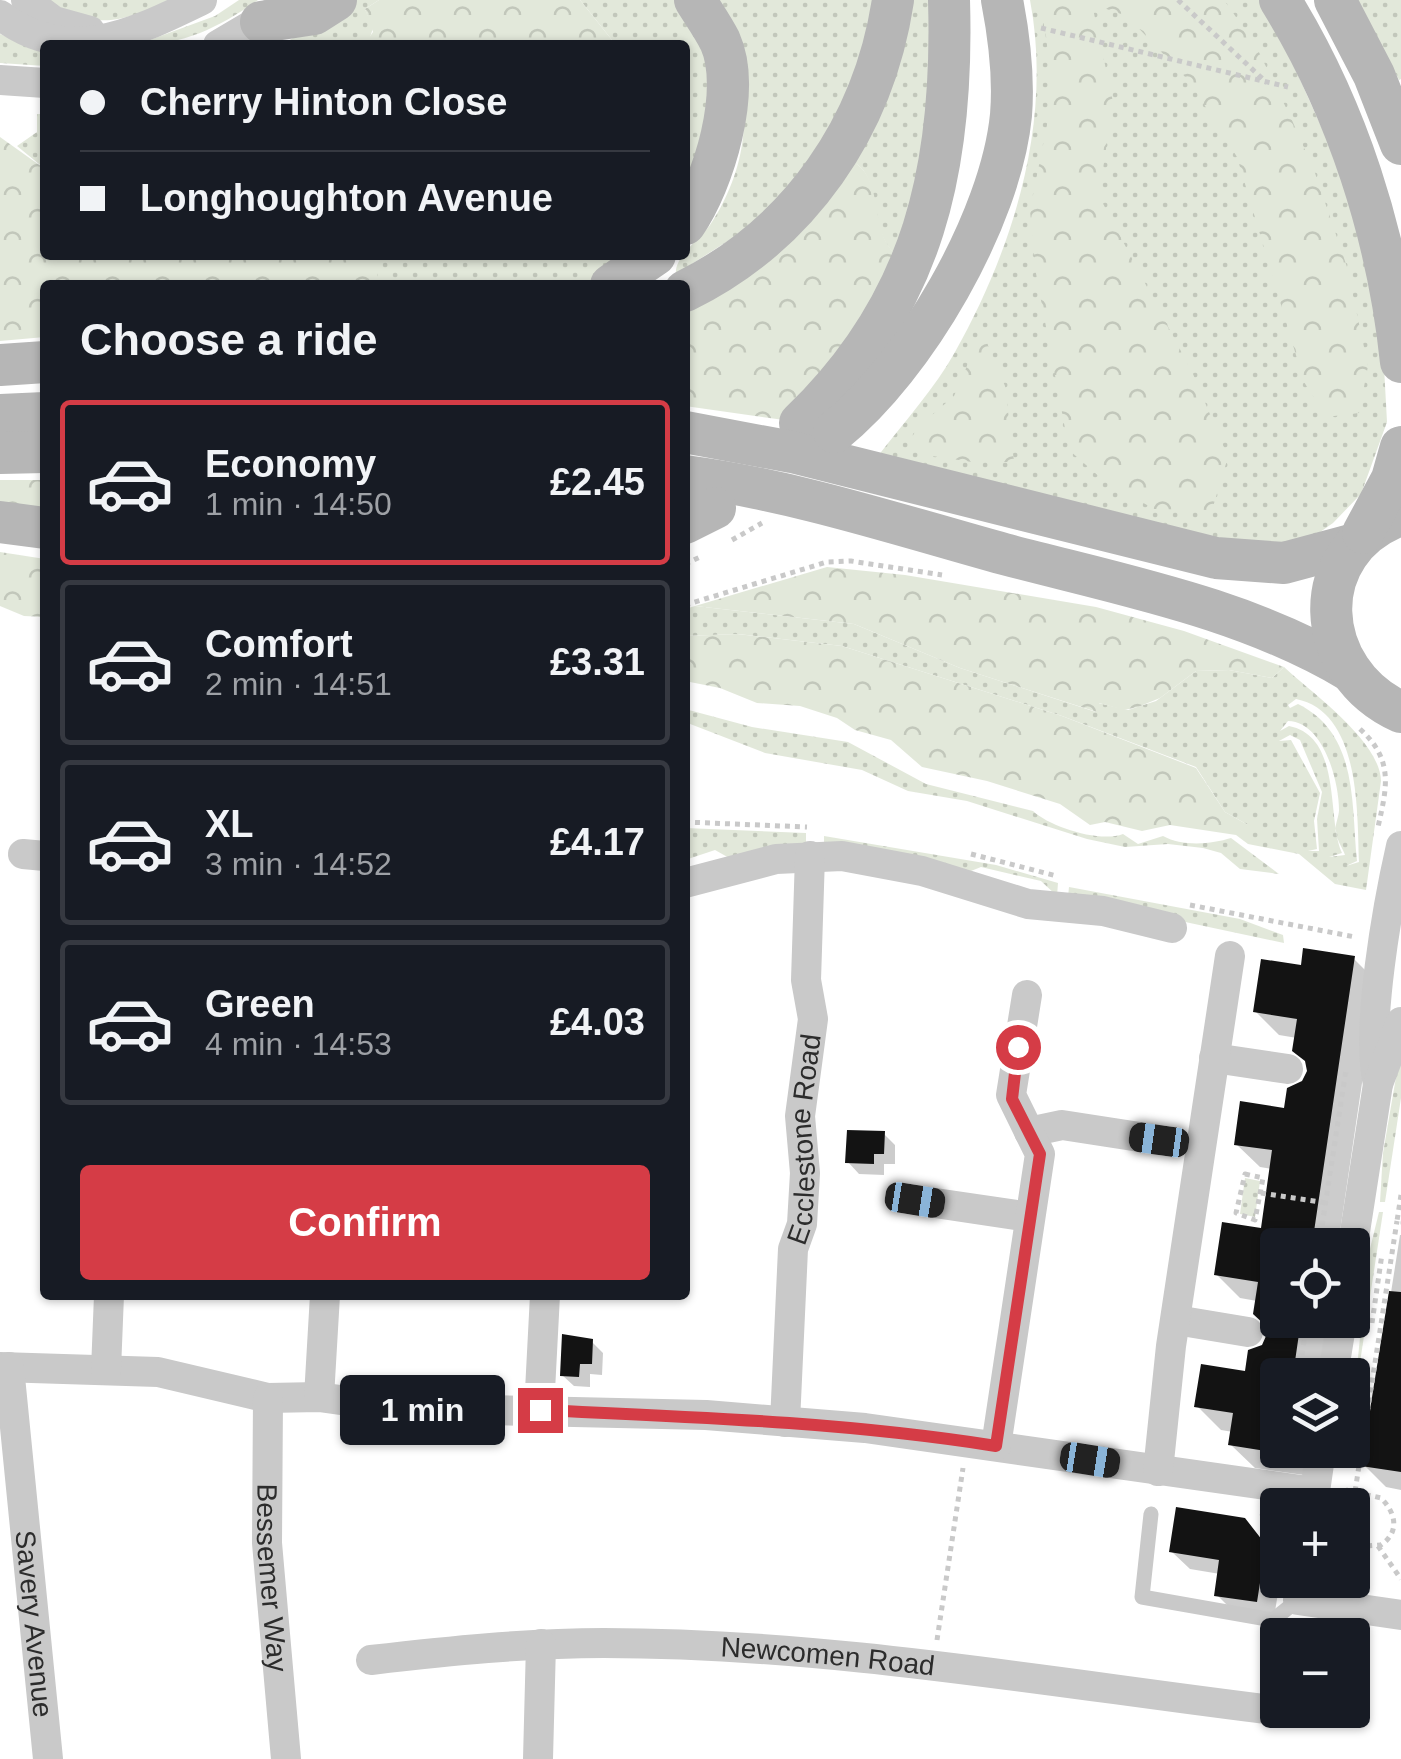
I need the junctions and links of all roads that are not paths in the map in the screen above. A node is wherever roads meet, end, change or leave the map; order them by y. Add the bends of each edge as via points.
1 (26, 0) edge
2 (202, 0) edge
3 (336, 0) edge
4 (695, 0) edge
5 (894, 0) edge
6 (949, 0) edge
7 (1280, 0) edge
8 (1334, 0) edge
9 (276, 11) edge
10 (1018, 14) edge
11 (0, 15) edge
12 (42, 40) edge
13 (100, 40) joint
14 (227, 40) edge
15 (1401, 144) edge
16 (690, 214) edge
17 (648, 260) edge
18 (618, 280) edge
19 (690, 288) edge
20 (40, 362) edge
21 (1401, 362) edge
22 (0, 365) edge
23 (40, 414) edge
24 (0, 415) edge
25 (690, 433) edge
26 (829, 440) junction
27 (1401, 447) edge
28 (40, 452) edge
29 (0, 453) edge
30 (695, 502) edge
31 (1401, 515) edge
32 (0, 522) edge
33 (40, 527) edge
34 (1357, 539) junction
35 (1350, 671) junction
36 (1386, 719) edge
37 (1389, 841) edge
38 (810, 856) junction
39 (690, 882) edge
40 (1172, 928) dead end
41 (1230, 956) dead end
42 (1027, 995) dead end
43 (1401, 1022) edge
44 (1214, 1058) junction
45 (1288, 1069) dead end
46 (1378, 1084) junction
47 (1029, 1132) junction
48 (1159, 1140) dead end
49 (915, 1200) dead end
50 (1030, 1217) junction
51 (1356, 1228) edge
52 (110, 1300) edge
53 (325, 1300) edge
54 (545, 1300) edge
55 (1176, 1320) junction
56 (1248, 1332) dead end
57 (4, 1367) edge
58 (106, 1370) junction
59 (268, 1398) junction
60 (318, 1398) junction
61 (540, 1410) junction
62 (784, 1422) junction
63 (982, 1444) junction
64 (1158, 1471) junction
65 (1260, 1489) edge
66 (1150, 1514) dead end
67 (1293, 1598) edge
68 (1332, 1598) edge
69 (1401, 1615) edge
70 (542, 1644) junction
71 (371, 1660) dead end
72 (1260, 1709) edge
73 (48, 1759) edge
74 (286, 1759) edge
75 (538, 1759) edge

1 - 13 street via 54,21 89,30
2 - 13 street
3 - 9 main road via 314,14
4 - 16 main road via 721,43 726,108 715,162
5 - 19 main road via 880,62 848,136 810,193 741,257
6 - 26 main road via 950,93 943,160 926,224 894,301 840,379
7 - 21 main road via 1356,164 1384,262
8 - 15 main road
9 - 14 street
10 - 26 main road via 1011,116 988,200 944,295 907,351
11 - 12 street
17 - 18 main road
20 - 22 main road
23 - 24 main road
25 - 26 main road via 742,442
26 - 34 main road via 1229,560 1290,563
27 - 34 main road via 1392,478
28 - 29 main road
30 - 35 main road via 807,500 1246,622
31 - 34 main road
32 - 33 main road
34 - 35 main road via 1340,565 1331,604
35 - 36 main road
37 - 46 street via 1373,1064
38 - 39 street
38 - 40 street via 895,865 1010,900
38 - 62 street, Ecclestone Road via 806,980 813,1019 802,1090 799,1148 805,1174 793,1249
41 - 44 street
42 - 47 street via 1011,1092
43 - 46 street
44 - 45 street
44 - 55 street
46 - 51 street
47 - 48 street via 1062,1125
47 - 50 street via 1040,1154
49 - 50 street
50 - 63 street
52 - 58 street
53 - 60 street
54 - 61 street
55 - 56 street
55 - 64 street
57 - 58 street
57 - 73 street, Savery Avenue
58 - 59 street via 158,1372
59 - 60 street
59 - 74 street, Bessemer Way via 266,1543
60 - 61 street via 397,1408
61 - 62 street
62 - 63 street
63 - 64 street
64 - 65 street
66 - 67 lane via 1142,1597 1274,1620
68 - 69 street
70 - 71 street, Newcomen Road
70 - 72 street, Newcomen Road via 824,1654
70 - 75 street

